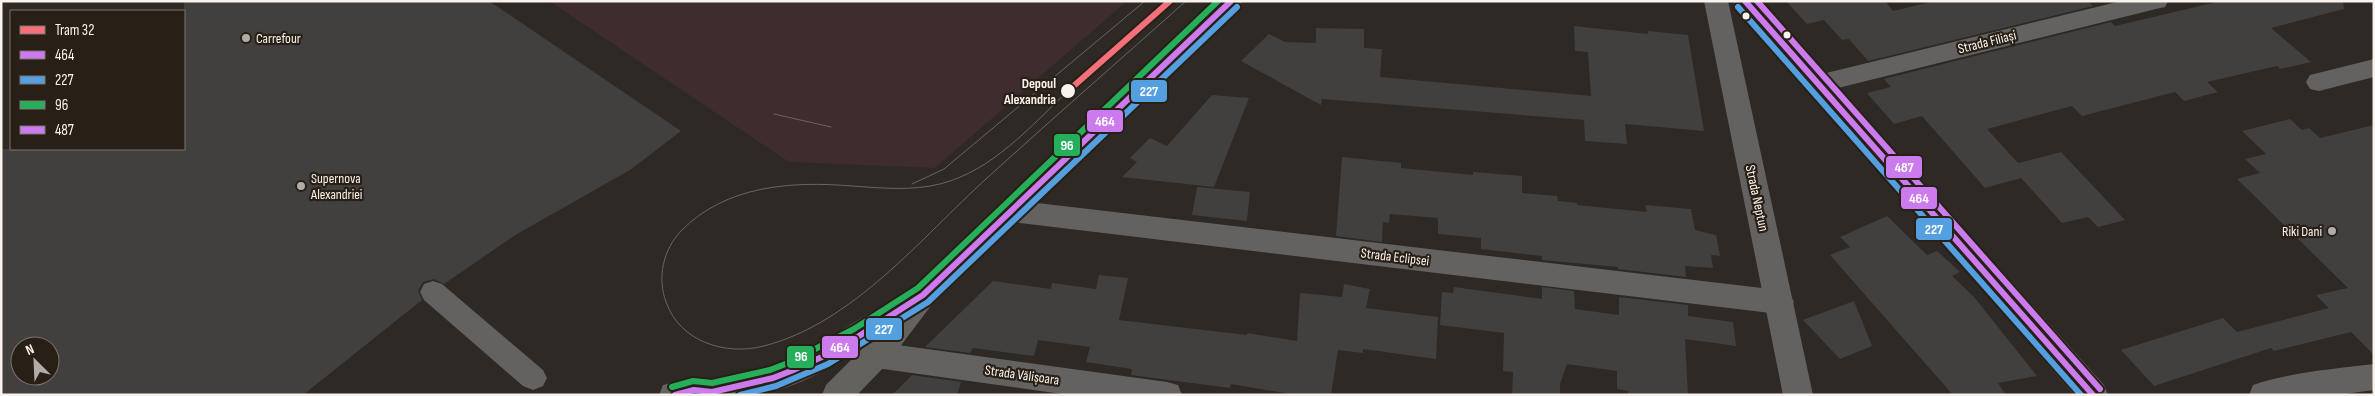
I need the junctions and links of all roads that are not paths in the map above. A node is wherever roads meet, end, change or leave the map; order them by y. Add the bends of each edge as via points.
1 (1231, 1) edge
2 (1716, 1) edge
3 (1745, 1) edge
4 (2156, 1) edge
5 (2374, 68) edge
6 (2319, 82) dead end
7 (1818, 84) junction
8 (1011, 211) junction
9 (433, 292) dead end
10 (923, 295) junction
11 (1779, 302) junction
12 (876, 355) junction
13 (2374, 377) edge
14 (533, 378) dead end
15 (714, 393) edge
16 (674, 395) edge
17 (837, 395) edge
18 (1167, 395) edge
19 (1798, 395) edge
20 (2094, 395) edge
21 (2264, 395) edge

1 - 8 main road
2 - 11 street, Strada Neptun
3 - 7 main road
4 - 7 street, Strada Filiași
5 - 6 street
7 - 20 main road
8 - 10 main road
8 - 11 street, Strada Eclipsei
9 - 14 street
10 - 12 main road
10 - 15 main road via 824,356 773,378
11 - 19 street, Strada Neptun
12 - 17 main road
12 - 18 street, Strada Vălișoara
13 - 21 street via 2325,382
15 - 16 main road via 694,390

